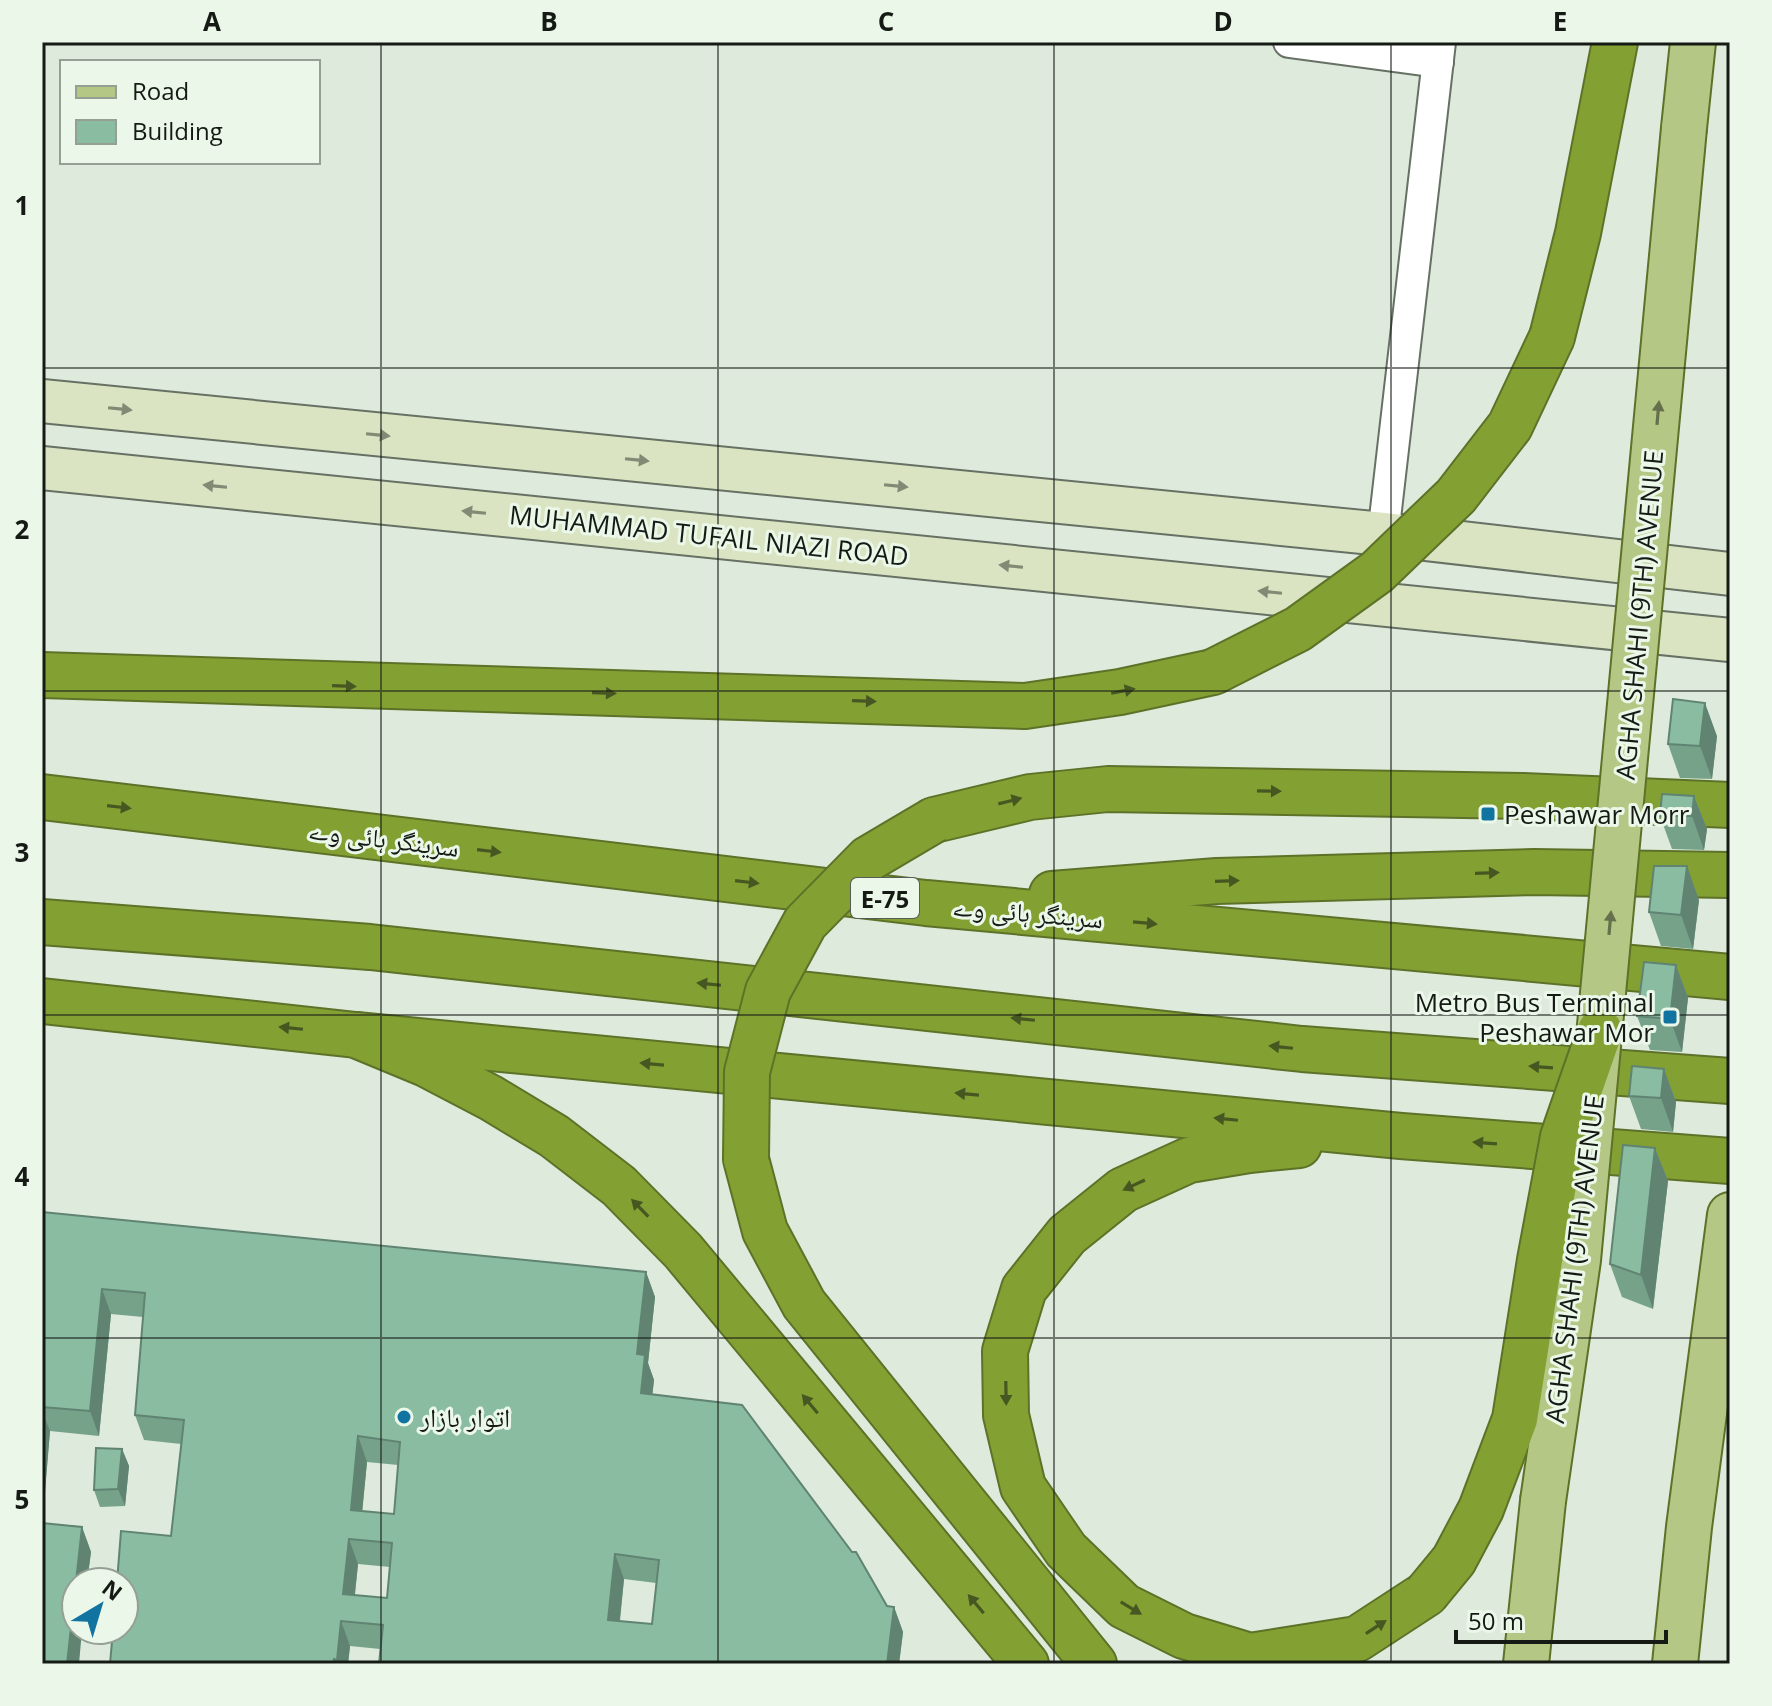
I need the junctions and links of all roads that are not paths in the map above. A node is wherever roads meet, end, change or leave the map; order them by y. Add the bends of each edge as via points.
1 (1289, 42) edge
2 (1615, 42) edge
3 (1693, 42) edge
4 (1439, 52) edge
5 (42, 401) edge
6 (42, 468) edge
7 (1363, 533) junction
8 (1730, 574) edge
9 (1375, 602) junction
10 (1730, 640) edge
11 (42, 675) edge
12 (42, 797) edge
13 (1730, 805) edge
14 (1730, 875) edge
15 (926, 903) junction
16 (42, 922) edge
17 (1730, 977) edge
18 (42, 1001) edge
19 (1600, 1031) junction
20 (356, 1035) junction
21 (1730, 1081) edge
22 (1401, 1136) junction
23 (1730, 1161) edge
24 (1730, 1215) edge
25 (1026, 1664) edge
26 (1094, 1664) edge
27 (1526, 1664) edge
28 (1675, 1664) edge

1 - 4 street
11 -> 2 highway, bridge via 1025,706 1213,672 1298,629 1377,572 1456,496 1510,426 1552,337
19 -> 3 main road, AGHA SHAHI (9TH) AVENUE, bridge
4 - 7 street
5 -> 7 main road
9 -> 6 main road, MUHAMMAD TUFAIL NIAZI ROAD
7 - 8 main road
7 - 9 street
9 - 10 main road, MUHAMMAD TUFAIL NIAZI ROAD
12 -> 15 highway, سرینگر ہائی وے / E-75
26 -> 13 highway, bridge via 804,1304 765,1231 746,1159 747,1072 768,991 805,923 868,859 934,820 1030,797 1108,789
15 -> 14 highway via 1232,881 1534,872
15 -> 17 highway, سرینگر ہائی وے / E-75
21 -> 16 highway via 1302,1049 370,947
20 -> 18 highway
22 -> 19 highway, bridge via 1189,1160 1123,1190 1067,1235 1024,1289 1005,1351 1006,1415 1023,1487 1066,1550 1124,1606 1184,1636 1250,1656 1357,1639 1426,1594 1454,1560 1481,1509 1515,1419 1563,1137
19 - 27 main road, AGHA SHAHI (9TH) AVENUE, bridge via 1578,1260
22 -> 20 highway
25 -> 20 highway via 683,1251 619,1186 554,1136 491,1098
23 -> 22 highway
24 - 28 main road

